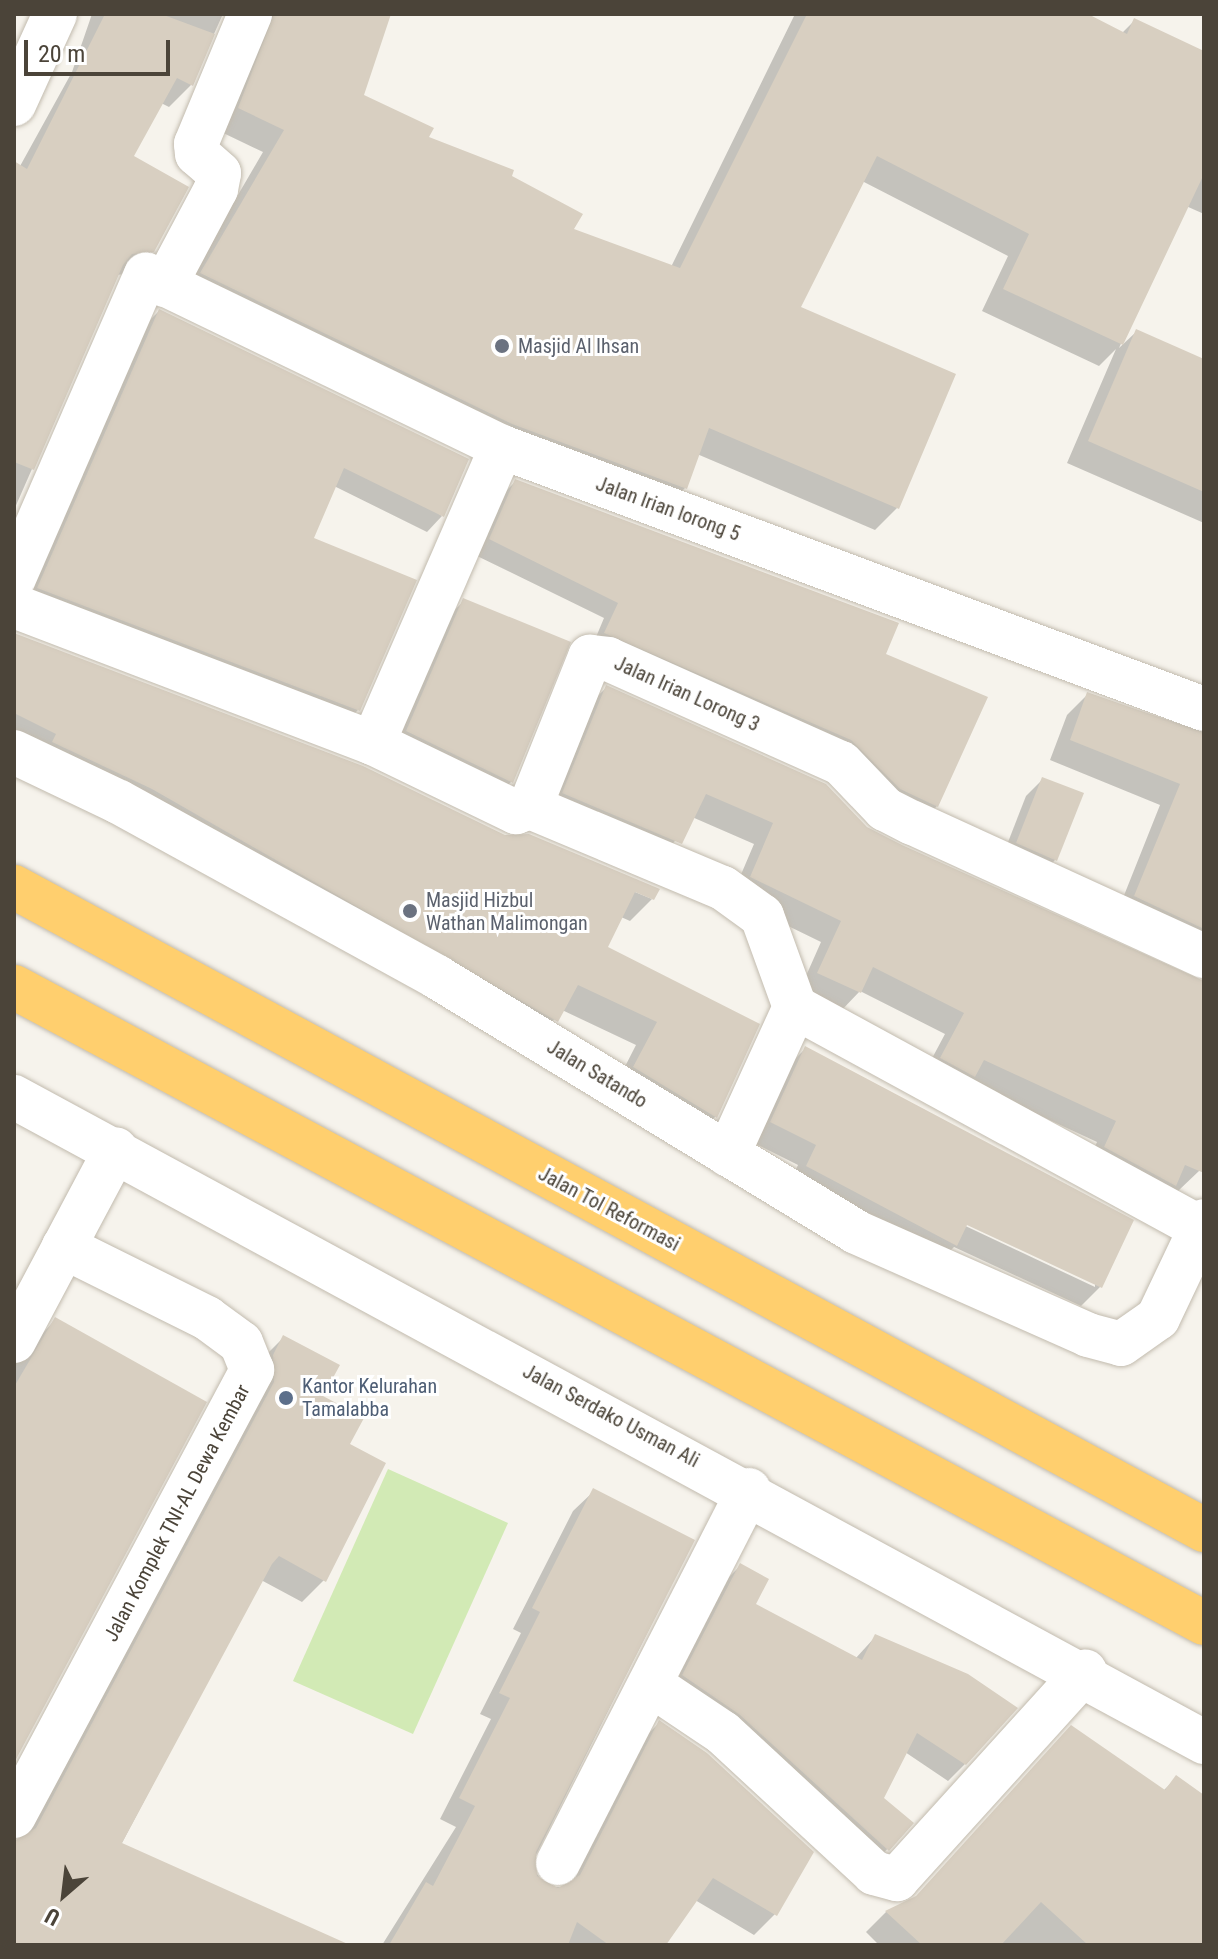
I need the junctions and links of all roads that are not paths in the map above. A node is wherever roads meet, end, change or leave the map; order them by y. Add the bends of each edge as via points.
1 (55, 14) edge
2 (250, 14) edge
3 (14, 104) edge
4 (156, 280) junction
5 (502, 447) junction
6 (14, 578) edge
7 (14, 606) edge
8 (1204, 709) edge
9 (373, 743) junction
10 (14, 752) edge
11 (530, 807) junction
12 (14, 887) edge
13 (1204, 956) edge
14 (14, 987) edge
15 (795, 1007) junction
16 (14, 1097) edge
17 (116, 1149) junction
18 (728, 1154) junction
19 (1202, 1224) edge
20 (64, 1247) junction
21 (14, 1341) edge
22 (749, 1490) junction
23 (1204, 1530) edge
24 (1204, 1623) edge
25 (1085, 1672) junction
26 (653, 1686) junction
27 (1204, 1742) edge
28 (14, 1816) edge
29 (558, 1863) dead end

1 - 3 street
2 - 4 street via 196,144 197,154 219,173 216,189
4 - 5 street, Jalan Irian lorong 5
4 - 6 street
5 - 8 street, Jalan Irian lorong 5
5 - 9 street
7 - 9 street
9 - 11 street via 516,812
10 - 18 street, Jalan Satando via 437,977
11 - 13 street, Jalan Irian Lorong 3 via 590,657 608,659 841,763 885,809
11 - 15 street via 751,906 770,931
12 - 23 highway, Jalan Tol Reformasi
14 - 24 highway
15 - 18 street
15 - 19 street
16 - 17 street, Jalan Serdako Usman Ali
17 - 20 street
17 - 22 street, Jalan Serdako Usman Ali
18 - 19 street, Jalan Satando via 856,1232 1088,1335 1121,1344 1158,1318
20 - 21 street
20 - 28 street, Jalan Komplek TNI-AL Dewa Kembar via 207,1318 241,1343 252,1370
22 - 25 street, Jalan Serdako Usman Ali
22 - 26 street
25 - 26 street via 897,1879 874,1873 723,1733
25 - 27 street, Jalan Serdako Usman Ali
26 - 29 street

